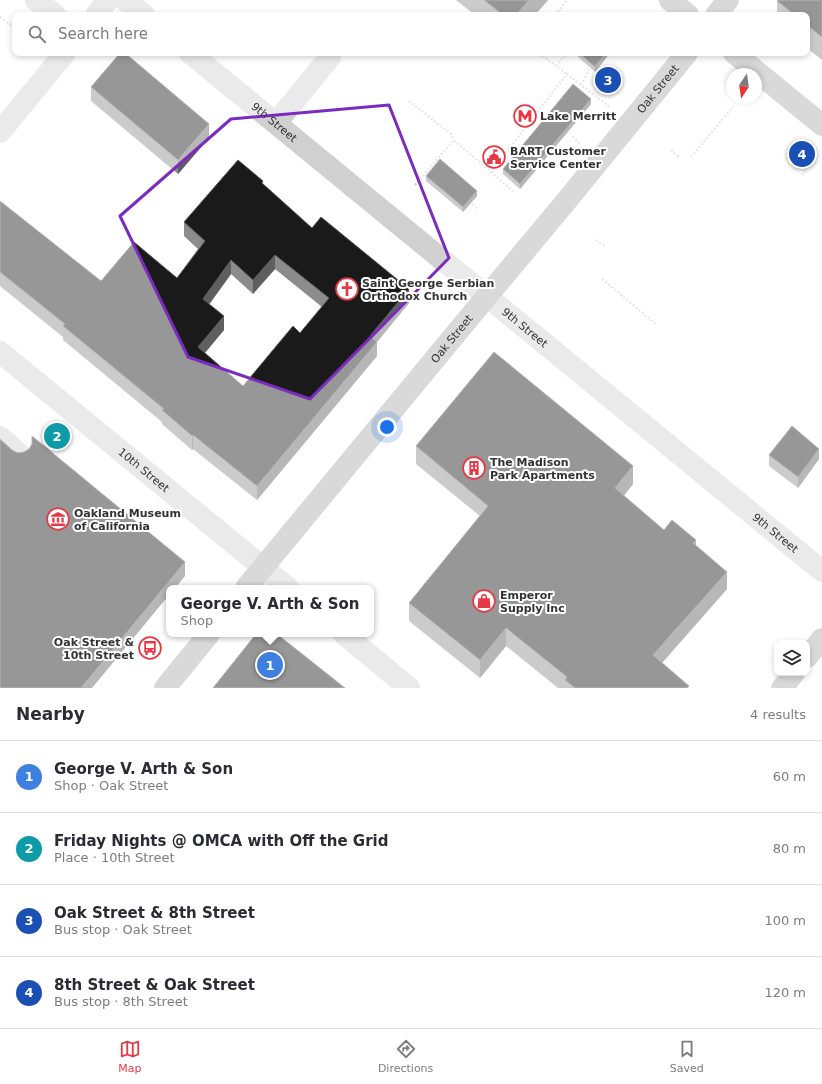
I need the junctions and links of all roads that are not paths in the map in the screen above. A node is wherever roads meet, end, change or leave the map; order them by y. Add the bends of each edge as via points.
1 (36, 0) edge
2 (108, 0) edge
3 (125, 0) edge
4 (670, 0) edge
5 (728, 0) edge
6 (51, 12) edge
7 (98, 12) edge
8 (140, 12) edge
9 (684, 12) edge
10 (718, 12) edge
11 (63, 56) edge
12 (194, 56) edge
13 (685, 56) edge
14 (738, 56) edge
15 (330, 57) dead end
16 (276, 124) junction
17 (822, 125) edge
18 (0, 132) edge
19 (487, 296) junction
20 (0, 352) edge
21 (0, 437) edge
22 (20, 455) edge
23 (263, 567) junction
24 (822, 571) edge
25 (248, 585) edge
26 (284, 585) edge
27 (207, 637) edge
28 (348, 637) edge
29 (822, 639) edge
30 (810, 653) edge
31 (792, 676) edge
32 (165, 688) edge
33 (409, 688) edge
34 (782, 688) edge

1 - 6 street
2 - 7 street
3 - 8 street
4 - 9 main road
5 - 10 main road
11 - 18 street
12 - 16 street, 9th Street
13 - 19 main road, Oak Street
14 - 17 main road
15 - 16 street
16 - 19 street, 9th Street
19 - 23 main road, Oak Street
19 - 24 street, 9th Street
20 - 23 street, 10th Street
21 - 22 street
23 - 25 main road, Oak Street
23 - 26 street, 10th Street
27 - 32 main road
28 - 33 street
29 - 30 main road
31 - 34 main road

